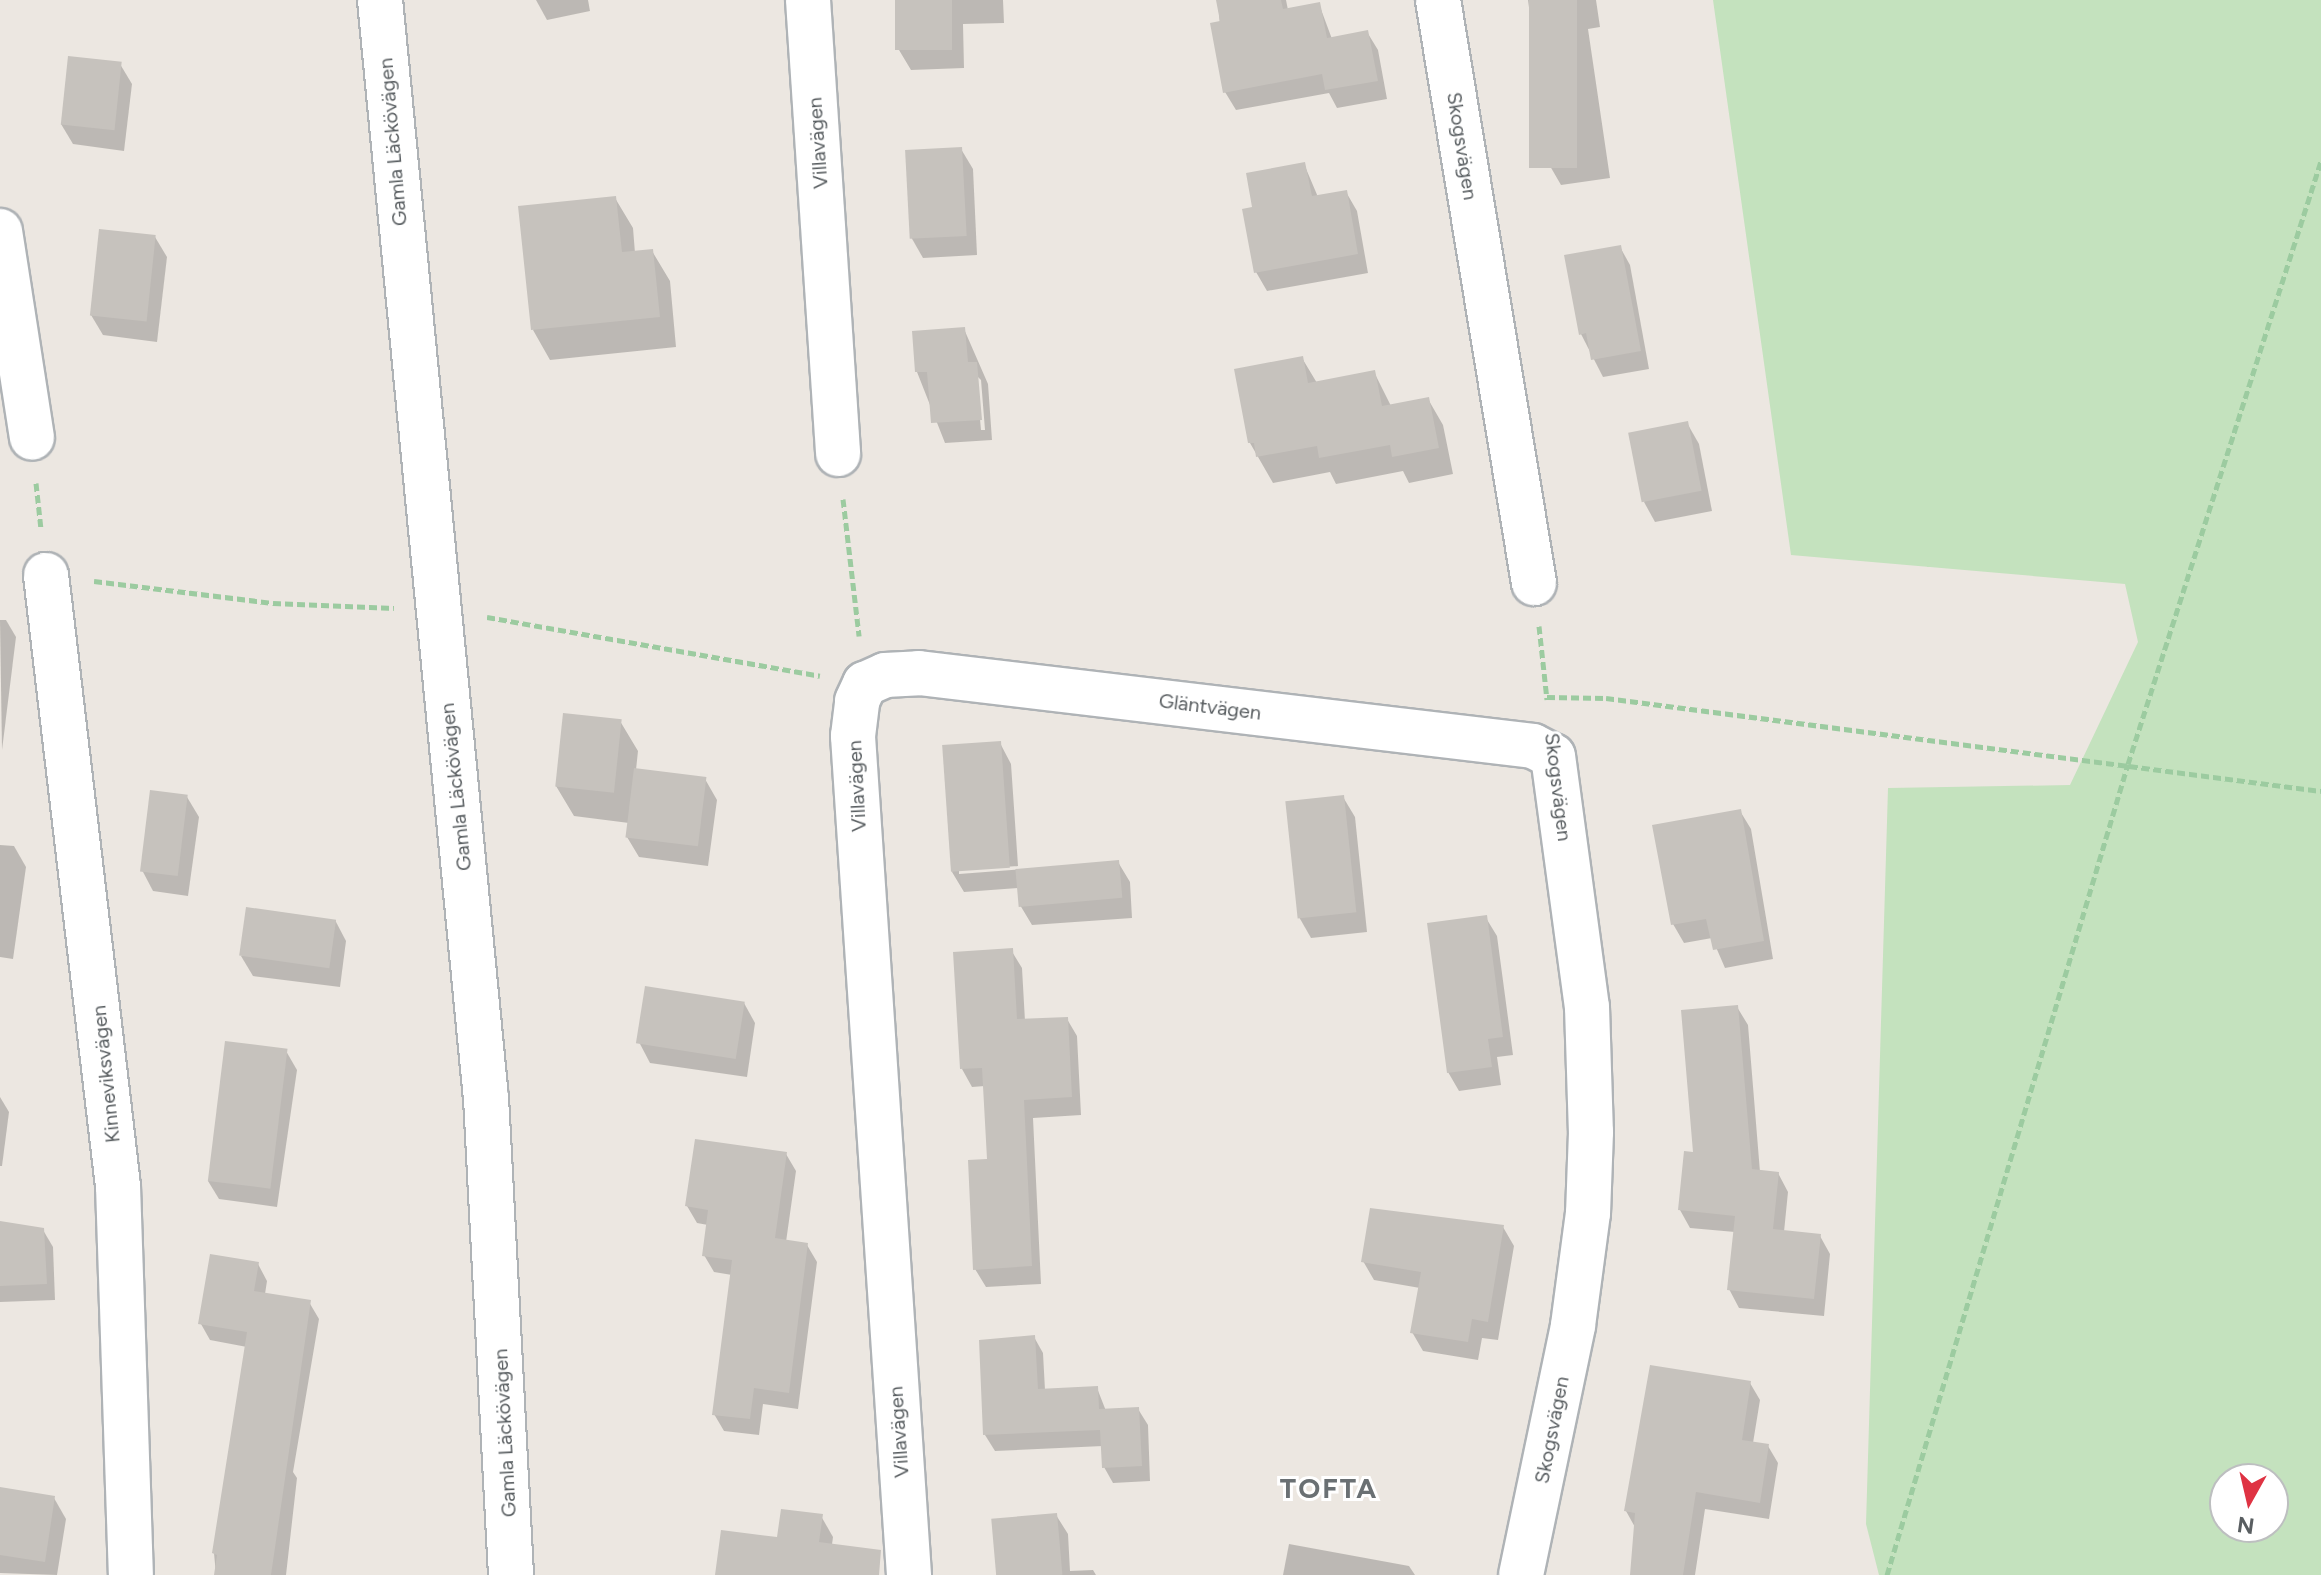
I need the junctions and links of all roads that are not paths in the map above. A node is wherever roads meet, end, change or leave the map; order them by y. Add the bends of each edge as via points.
1 (380, 0) edge
2 (808, 0) edge
3 (1438, 0) edge
4 (0, 231) edge
5 (32, 438) road end
6 (838, 454) road end
7 (46, 575) road end
8 (1534, 583) road end
9 (865, 684) joint
10 (1553, 756) joint
11 (131, 1575) edge
12 (511, 1575) edge
13 (909, 1575) edge
14 (1521, 1575) edge

1 - 12 street, Gamla Läckövägen via 486,1098
2 - 6 street, Villavägen
3 - 8 street, Skogsvägen
4 - 5 street
7 - 11 street, Kinneviksvägen via 118,1186
9 - 10 street, Gläntvägen via 885,675 919,673 1533,746
9 - 13 street, Villavägen via 853,736
10 - 14 street, Skogsvägen via 1587,1007 1590,1159 1573,1326

